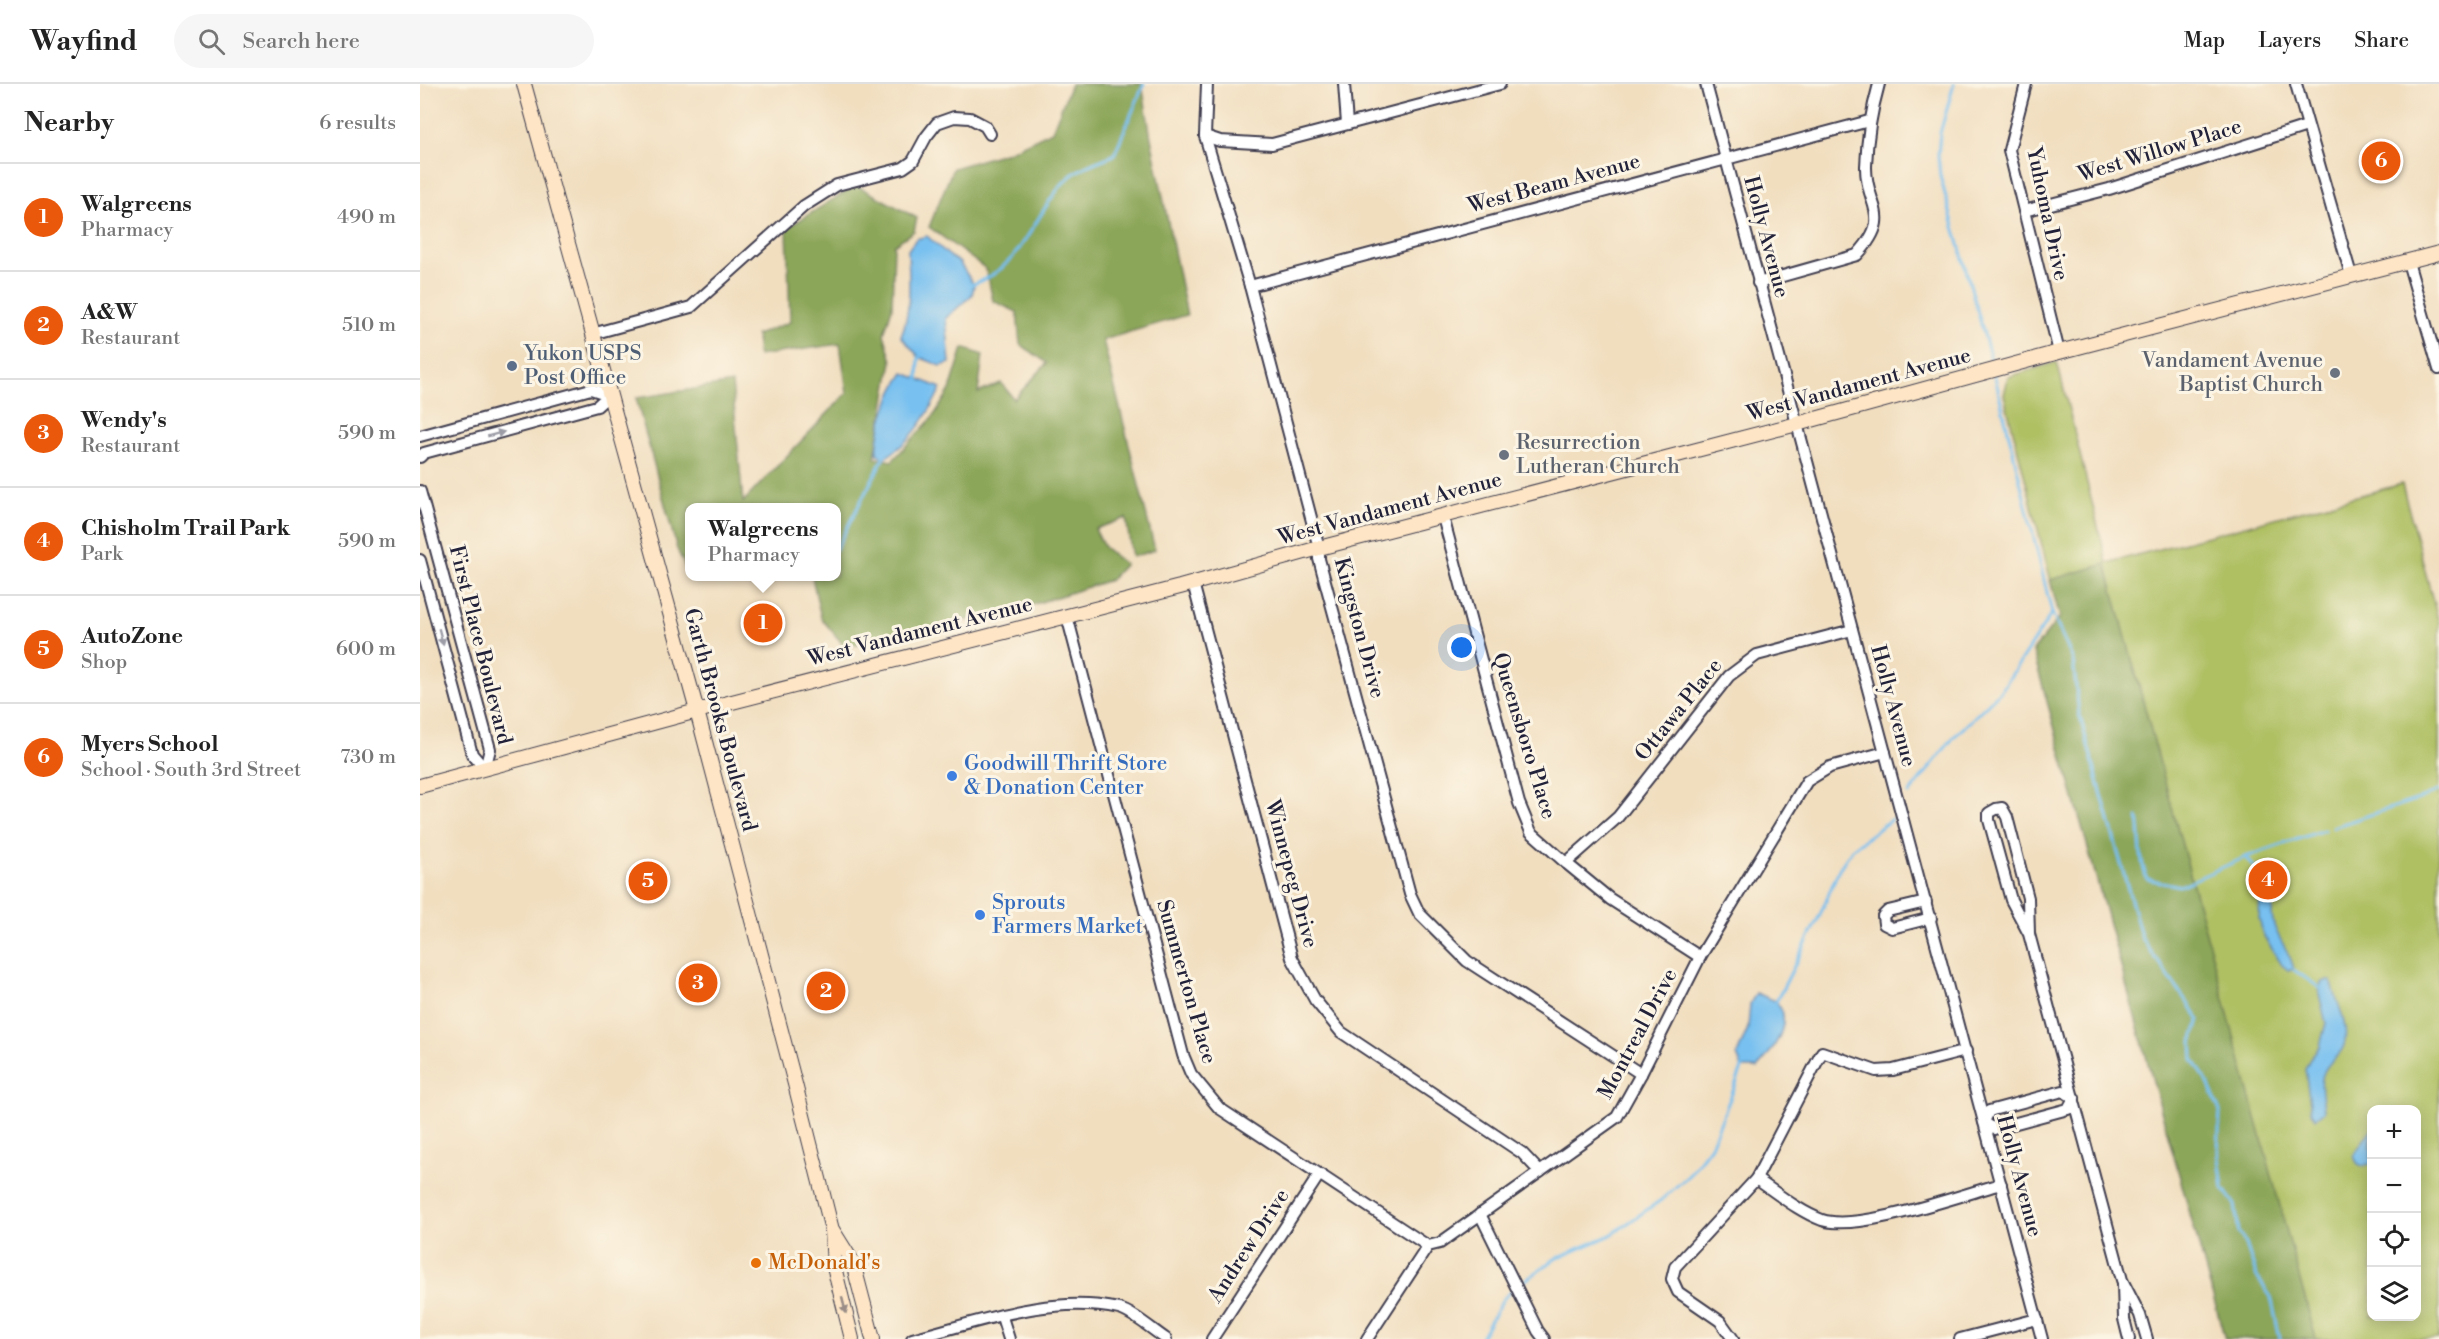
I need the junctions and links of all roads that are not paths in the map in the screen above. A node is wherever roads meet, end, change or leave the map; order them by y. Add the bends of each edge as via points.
1 (524, 84) edge
2 (1207, 84) edge
3 (1344, 84) edge
4 (1500, 84) edge
5 (1706, 84) edge
6 (1879, 84) edge
7 (2026, 84) edge
8 (2296, 84) edge
9 (1869, 121) junction
10 (1347, 124) junction
11 (2307, 126) junction
12 (990, 134) dead end
13 (1205, 136) junction
14 (1725, 158) junction
15 (2024, 211) junction
16 (2439, 253) edge
17 (2408, 262) junction
18 (2351, 275) junction
19 (1758, 283) junction
20 (1250, 285) junction
21 (592, 334) junction
22 (2059, 352) junction
23 (2439, 369) edge
24 (609, 395) junction
25 (556, 399) junction
26 (560, 416) junction
27 (1797, 424) junction
28 (458, 426) junction
29 (420, 436) edge
30 (462, 443) junction
31 (420, 457) edge
32 (420, 491) edge
33 (1443, 517) junction
34 (1319, 548) junction
35 (420, 560) edge
36 (1193, 584) junction
37 (448, 593) junction
38 (430, 598) junction
39 (1067, 616) junction
40 (1852, 630) junction
41 (471, 678) junction
42 (453, 683) junction
43 (697, 711) junction
44 (1885, 752) junction
45 (485, 768) junction
46 (420, 786) edge
47 (1566, 862) junction
48 (1926, 902) junction
49 (1931, 918) junction
50 (2029, 934) junction
51 (1700, 957) junction
52 (1966, 1051) junction
53 (1641, 1074) junction
54 (2074, 1098) junction
55 (1984, 1122) junction
56 (1540, 1172) junction
57 (1319, 1174) junction
58 (1756, 1179) junction
59 (2001, 1184) junction
60 (1480, 1214) junction
61 (832, 1230) junction
62 (1428, 1246) junction
63 (2122, 1281) junction
64 (1002, 1317) junction
65 (2037, 1319) junction
66 (852, 1339) edge
67 (873, 1339) edge
68 (912, 1339) edge
69 (1009, 1339) edge
70 (1166, 1339) edge
71 (1212, 1339) edge
72 (1367, 1339) edge
73 (1544, 1339) edge
74 (1733, 1339) edge
75 (1960, 1339) edge
76 (2042, 1339) edge
77 (2129, 1339) edge
78 (2147, 1339) edge

1 - 21 street, Garth Brooks Boulevard
2 - 13 street, Kingston Drive
3 - 10 street
4 - 10 street
5 - 14 street, Holly Avenue
6 - 9 street
7 - 15 street, Yuhoma Drive via 2009,150
8 - 11 street
9 - 14 street, West Beam Avenue
9 - 19 street via 1866,169 1877,215 1875,231 1867,245 1857,255
10 - 13 street via 1272,144 1220,141
11 - 15 street, West Willow Place via 2109,189
11 - 18 street
12 - 21 street via 985,126 970,118 954,117 937,123 913,161 903,168 837,185 804,206 691,307
13 - 20 street, Kingston Drive
14 - 19 street, Holly Avenue
14 - 20 street, West Beam Avenue
15 - 22 street, Yuhoma Drive
16 - 17 street, West Vandament Avenue
17 - 18 street, West Vandament Avenue
17 - 23 street
18 - 22 street, West Vandament Avenue
19 - 27 street, Holly Avenue
20 - 34 street, Kingston Drive
21 - 24 street, Garth Brooks Boulevard
22 - 27 street, West Vandament Avenue
24 - 25 street via 591,389
24 - 26 street via 597,406
24 - 43 street, Garth Brooks Boulevard
25 - 26 street
25 - 28 street
30 -> 26 street
27 - 33 street, West Vandament Avenue
27 - 40 street, Holly Avenue
28 - 29 street
28 - 30 street
30 - 31 street
32 - 37 street, First Place Boulevard
33 - 34 street, West Vandament Avenue
33 - 47 street, Queensboro Place via 1520,803 1531,832
34 - 36 street, West Vandament Avenue
34 - 53 street, Kingston Drive via 1410,894 1419,913 1467,961
35 - 38 street, First Place Boulevard
36 - 39 street, West Vandament Avenue
36 - 56 street, Winnepeg Drive via 1292,958 1316,1000 1341,1032 1522,1153
37 - 38 street
37 - 41 street, First Place Boulevard
38 -> 42 street, First Place Boulevard
39 - 43 street, West Vandament Avenue
39 - 57 street, Summerton Place via 1191,1074 1220,1108
40 - 44 street, Holly Avenue
40 - 47 street, Ottawa Place via 1757,655 1741,665 1618,817
41 - 42 street
41 - 45 street, First Place Boulevard via 490,749
42 - 45 street, First Place Boulevard via 472,754
43 - 45 street, West Vandament Avenue
43 - 61 street, Garth Brooks Boulevard
44 - 48 street, Holly Avenue
44 - 51 street, Montreal Drive via 1830,766 1807,781
45 - 46 street, West Vandament Avenue
47 - 51 street, Queensboro Place via 1610,899
48 - 49 street, Holly Avenue
48 - 49 street via 1888,911 1883,916 1884,924 1892,928
49 - 52 street, Holly Avenue
50 - 50 street via 2028,898 2007,817 2002,808 1996,809 1989,813 1989,820 2011,900
50 - 54 street
51 - 53 street, Montreal Drive
52 - 55 street, Holly Avenue
52 - 58 street via 1876,1071 1822,1052
53 - 56 street, Montreal Drive via 1617,1117
54 - 55 street via 2068,1109 1994,1129
54 - 55 street via 2063,1091 2021,1102 1989,1111
54 - 63 street
55 - 59 street, Holly Avenue
56 - 60 street, Montreal Drive
57 - 62 street, Summerton Place
57 - 71 street, Andrew Drive
58 - 59 street via 1804,1212 1842,1224
58 - 74 street via 1675,1267 1672,1279 1678,1292 1720,1321
59 - 65 street, Holly Avenue
60 - 62 street, Montreal Drive via 1440,1243
60 - 73 street
61 -> 66 street, Garth Brooks Boulevard via 834,1267
61 - 67 street, Garth Brooks Boulevard via 853,1263
62 - 72 street, Montreal Drive
63 - 77 street
63 - 78 street via 2140,1315
64 - 68 street
64 - 69 street
64 - 70 street via 1061,1304 1122,1310
65 - 75 street
65 - 76 street, Holly Avenue

